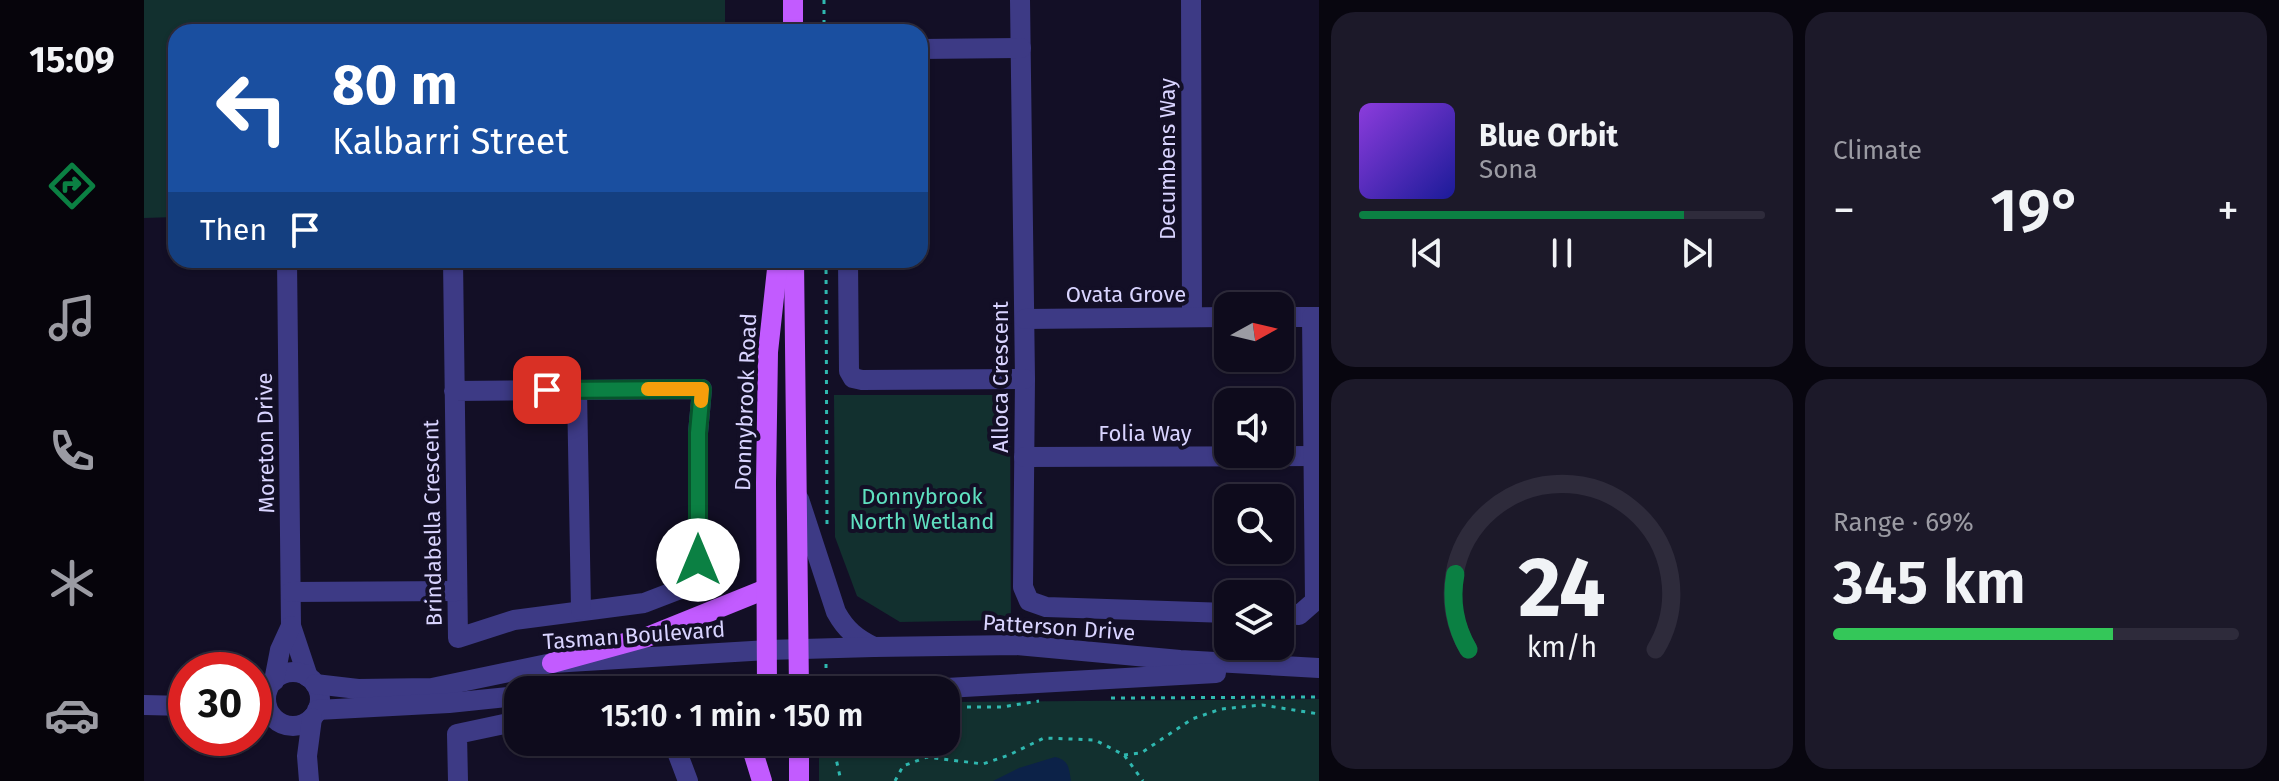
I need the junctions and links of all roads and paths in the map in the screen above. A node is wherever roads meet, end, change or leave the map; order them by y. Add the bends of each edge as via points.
1 (793, 0) edge
2 (824, 0) edge
3 (1020, 0) edge
4 (1191, 0) edge
5 (793, 24) edge
6 (824, 24) edge
7 (1021, 48) junction
8 (928, 49) edge
9 (287, 268) edge
10 (453, 268) edge
11 (777, 268) edge
12 (794, 268) edge
13 (826, 268) edge
14 (848, 268) edge
15 (1192, 317) junction
16 (1214, 317) edge
17 (1294, 317) edge
18 (1316, 317) edge
19 (1025, 319) junction
20 (1025, 379) junction
21 (577, 390) junction
22 (454, 391) junction
23 (1313, 456) junction
24 (1024, 457) junction
25 (796, 491) junction
26 (827, 530) dead end
27 (766, 589) junction
28 (457, 591) junction
29 (291, 592) junction
30 (581, 610) junction
31 (1214, 613) edge
32 (1294, 615) edge
33 (291, 626) junction
34 (874, 647) junction
35 (825, 648) junction
36 (798, 649) junction
37 (767, 650) junction
38 (552, 663) junction
39 (1317, 668) edge
40 (767, 676) edge
41 (799, 676) edge
42 (826, 676) edge
43 (311, 680) junction
44 (274, 681) junction
45 (272, 685) edge
46 (960, 687) edge
47 (504, 697) edge
48 (1319, 697) edge
49 (1108, 698) dead end
50 (1048, 700) dead end
51 (144, 705) edge
52 (168, 706) edge
53 (960, 707) edge
54 (315, 714) junction
55 (1319, 714) edge
56 (272, 717) edge
57 (504, 724) edge
58 (287, 726) junction
59 (1124, 755) junction
60 (307, 756) junction
61 (679, 756) edge
62 (755, 756) edge
63 (767, 756) edge
64 (799, 756) edge
65 (835, 756) edge
66 (309, 781) edge
67 (458, 781) edge
68 (688, 781) edge
69 (765, 781) edge
70 (799, 781) edge
71 (841, 781) edge
72 (895, 781) edge
73 (1143, 781) edge

1 - 5 main road
2 - 6 path
3 - 7 street, Alloca Crescent
4 - 15 street, Decumbens Way
7 - 8 street
7 - 19 street, Alloca Crescent
9 - 29 street, Moreton Drive
10 - 22 street, Brindabella Crescent
11 - 27 main road, Donnybrook Road via 768,352
12 - 25 main road
13 - 26 path
14 - 20 street via 853,378
15 - 16 street, Ovata Grove
15 - 19 street, Ovata Grove
17 - 18 street
18 - 23 street
19 - 20 street, Alloca Crescent
20 - 24 street, Alloca Crescent
21 - 22 street
21 - 30 street
21 - 30 street, Brindabella Crescent via 702,389 694,571 683,588 644,603
22 - 28 street, Brindabella Crescent
23 - 24 street, Folia Way
23 - 32 street via 1315,601
24 - 31 street, Alloca Crescent via 1023,587 1029,601 1046,607
25 - 34 street via 836,612 844,627
25 - 36 main road
27 - 37 main road, Donnybrook Road
27 - 38 main road via 647,637
28 - 29 street
28 - 30 street, Brindabella Crescent via 458,638 514,620
29 - 33 street, Moreton Drive
33 - 43 street, Moreton Drive
33 - 44 street, Moreton Drive
34 - 35 street, Patterson Drive
34 - 39 street, Patterson Drive via 1017,645
35 - 36 street, Patterson Drive
35 - 42 path
36 - 37 street, Tasman Boulevard
36 - 41 main road
37 - 38 street, Tasman Boulevard
37 - 40 main road, Donnybrook Road
38 - 43 street, Tasman Boulevard via 432,688 358,689
39 - 46 street, Patterson Drive
43 - 44 street via 290,673
43 - 54 street via 319,698
44 - 45 street
47 - 54 street
48 - 49 path
50 - 53 path
51 - 52 street
54 - 58 street via 305,724
54 - 60 street
55 - 59 path via 1262,705 1221,709 1192,719 1141,753
56 - 58 street
57 - 67 street via 457,734
58 - 60 street
59 - 72 path via 1095,740 1044,738 983,764 927,757 903,766
59 - 73 path
60 - 66 street
61 - 68 street
62 - 69 main road
63 - 69 main road
64 - 70 main road
65 - 71 path

